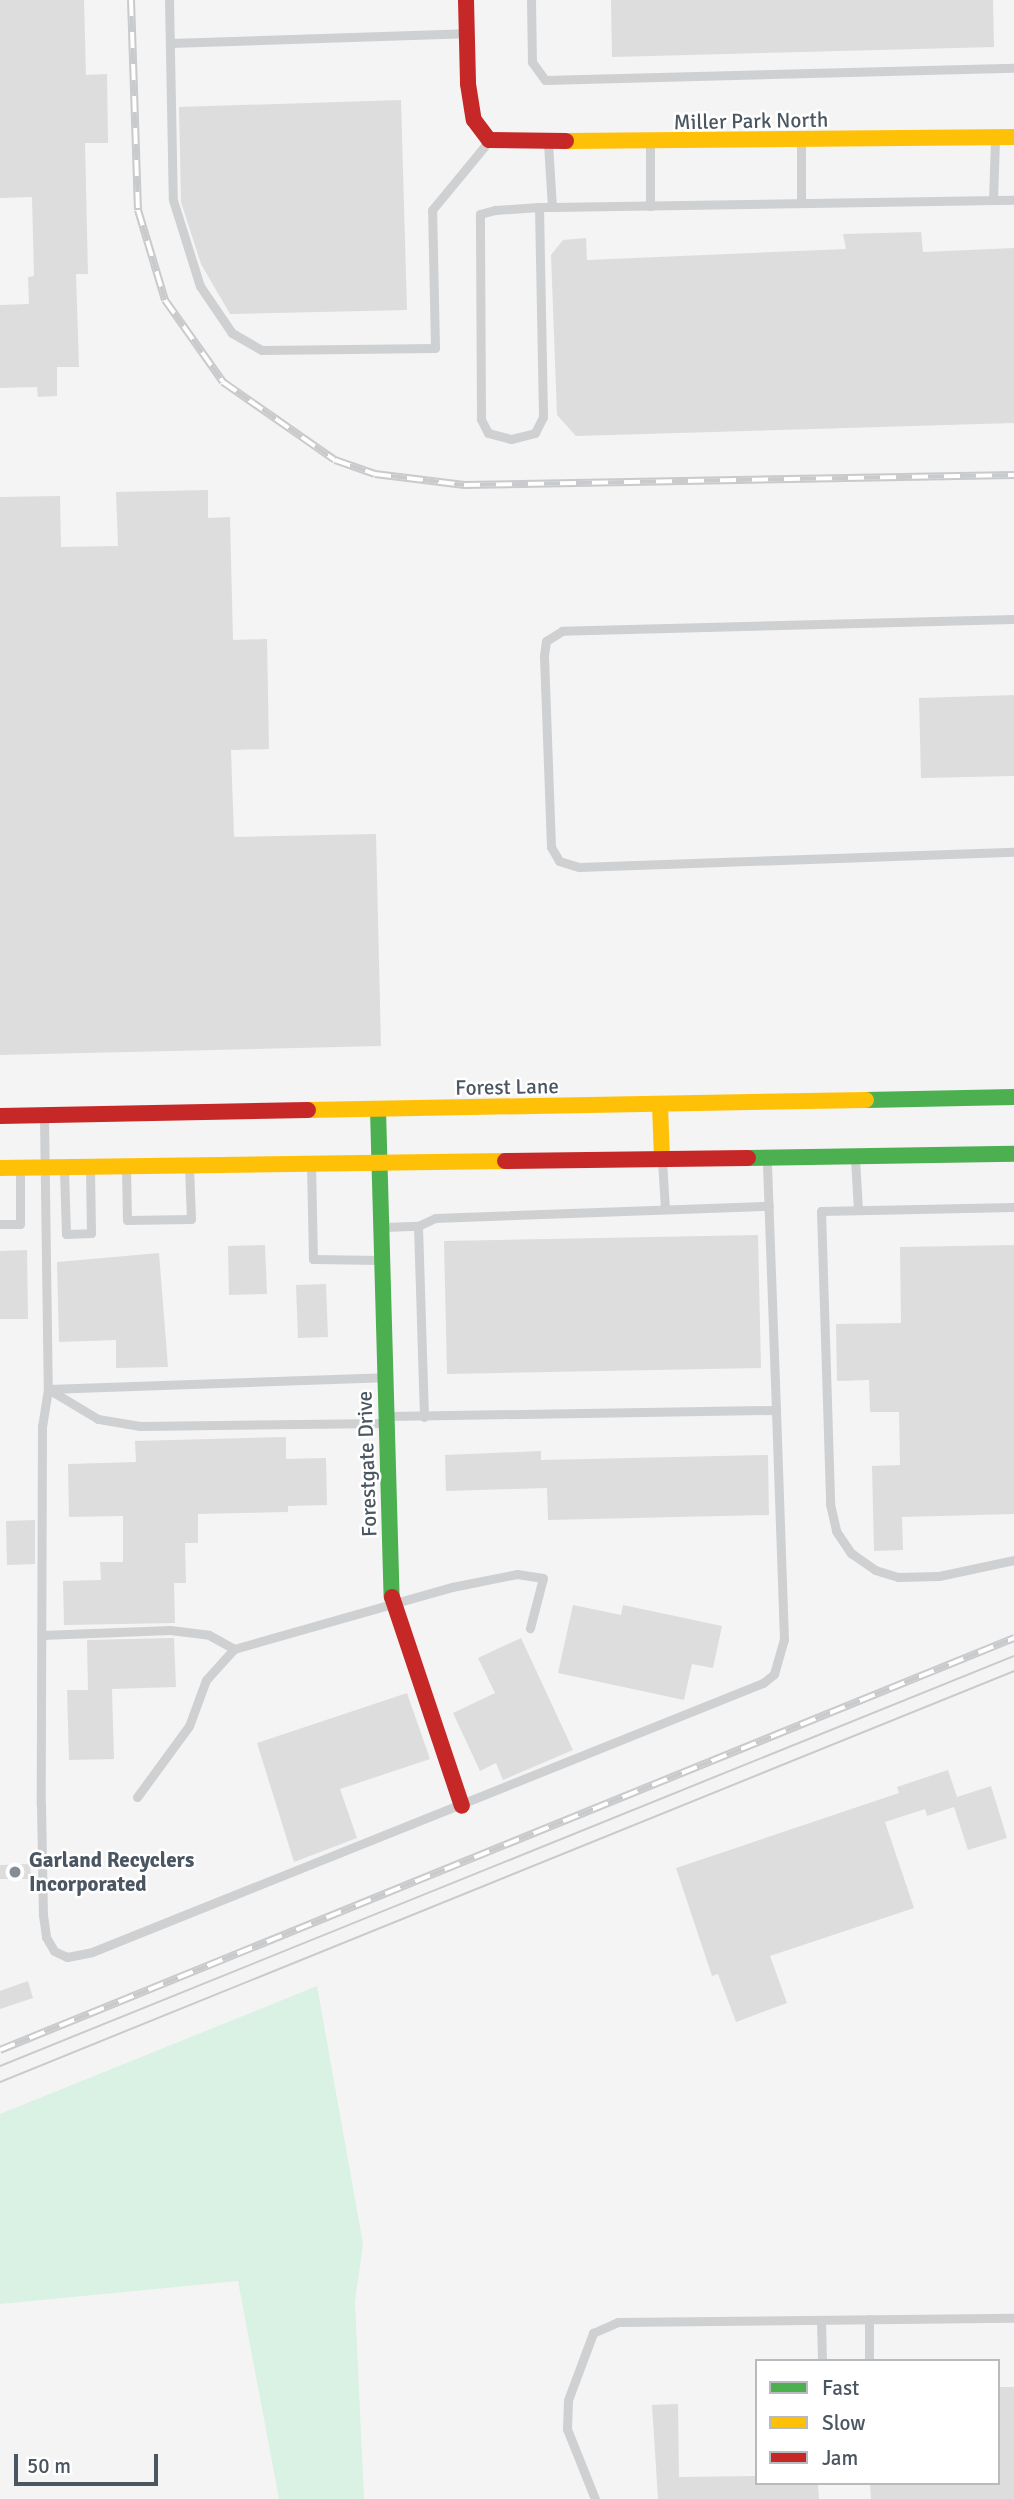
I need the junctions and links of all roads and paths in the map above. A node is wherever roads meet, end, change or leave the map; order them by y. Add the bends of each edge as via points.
1 (169, 0) edge
2 (466, 0) edge
3 (531, 0) edge
4 (467, 33) junction
5 (170, 43) junction
6 (1014, 68) edge
7 (995, 137) junction
8 (1014, 137) edge
9 (489, 141) junction
10 (801, 141) junction
11 (548, 143) junction
12 (650, 143) junction
13 (993, 200) junction
14 (1014, 200) edge
15 (801, 203) junction
16 (650, 206) junction
17 (539, 207) junction
18 (551, 207) junction
19 (1014, 619) edge
20 (1014, 852) edge
21 (1014, 1097) edge
22 (660, 1106) junction
23 (379, 1110) junction
24 (44, 1115) junction
25 (0, 1116) edge
26 (1014, 1154) edge
27 (766, 1157) junction
28 (855, 1157) junction
29 (662, 1158) junction
30 (311, 1163) junction
31 (380, 1163) junction
32 (189, 1165) junction
33 (64, 1167) junction
34 (90, 1167) junction
35 (126, 1167) junction
36 (0, 1168) edge
37 (20, 1168) junction
38 (46, 1168) junction
39 (769, 1206) junction
40 (1014, 1207) edge
41 (666, 1209) junction
42 (858, 1210) junction
43 (0, 1224) edge
44 (418, 1226) junction
45 (382, 1227) junction
46 (383, 1260) junction
47 (386, 1377) junction
48 (48, 1389) junction
49 (776, 1410) junction
50 (424, 1417) junction
51 (387, 1419) junction
52 (1014, 1560) edge
53 (392, 1605) junction
54 (530, 1628) dead end
55 (42, 1635) junction
56 (234, 1649) junction
57 (136, 1797) dead end
58 (463, 1806) junction
59 (1014, 2318) edge
60 (869, 2319) junction
61 (821, 2320) junction
62 (822, 2359) edge
63 (869, 2359) edge
64 (595, 2499) edge

1 - 5 lane
2 - 4 main road
3 - 6 lane via 532,62 545,80
4 - 5 lane
4 - 9 main road via 474,120
5 - 9 lane via 173,200 200,285 232,333 262,350 435,348 432,210
7 - 8 main road, Miller Park North
7 - 10 main road, Miller Park North
7 - 13 lane
9 - 11 main road, Miller Park North
10 - 12 main road, Miller Park North
10 - 15 lane
11 - 12 main road, Miller Park North
11 - 18 lane
12 - 16 lane
13 - 14 lane
13 - 15 lane
15 - 16 lane
16 - 18 lane
17 - 17 lane via 480,214 481,419 488,433 511,439 534,433 543,417
17 - 18 lane
19 - 20 lane via 562,631 546,641 544,656 551,847 559,861 579,867
21 - 22 main road, Forest Lane
22 - 23 main road, Forest Lane
22 - 29 main road
23 - 24 main road, Forest Lane
23 - 31 main road, Forestgate Drive
24 - 25 main road, Forest Lane
24 - 38 lane
26 - 28 main road
27 - 28 main road
27 - 29 main road
27 - 39 lane
28 - 42 lane
29 - 31 main road
29 - 41 lane
30 - 31 main road
30 - 32 main road
30 - 46 lane via 313,1259
31 - 45 main road, Forestgate Drive
32 - 35 main road
32 - 35 lane via 191,1219 127,1220
33 - 34 main road
33 - 34 lane via 66,1234 91,1233
33 - 38 main road
34 - 35 main road
36 - 37 main road
37 - 38 main road
37 - 43 lane via 20,1224
38 - 48 lane
39 - 41 lane
39 - 49 lane
40 - 42 lane
41 - 44 lane via 435,1218
42 - 52 lane via 821,1211 830,1504 836,1531 851,1553 875,1570 898,1577 939,1576
44 - 45 lane
44 - 50 lane
45 - 46 main road, Forestgate Drive
46 - 47 main road, Forestgate Drive
47 - 48 lane
47 - 51 main road, Forestgate Drive
48 - 51 lane via 98,1419 140,1426
48 - 55 lane via 42,1426
49 - 50 lane
49 - 58 lane via 784,1640 774,1674 763,1683
50 - 51 lane
51 - 53 main road, Forestgate Drive
53 - 54 lane via 491,1578 517,1574 543,1578
53 - 56 lane
53 - 58 main road, Forestgate Drive
55 - 56 lane via 170,1630 209,1635
55 - 58 lane via 43,1915 46,1937 54,1951 67,1957 92,1952 251,1892
56 - 57 lane via 206,1680 190,1726
59 - 60 lane
60 - 61 lane
60 - 63 lane
61 - 62 lane
61 - 64 lane via 618,2322 593,2333 568,2400 567,2429

